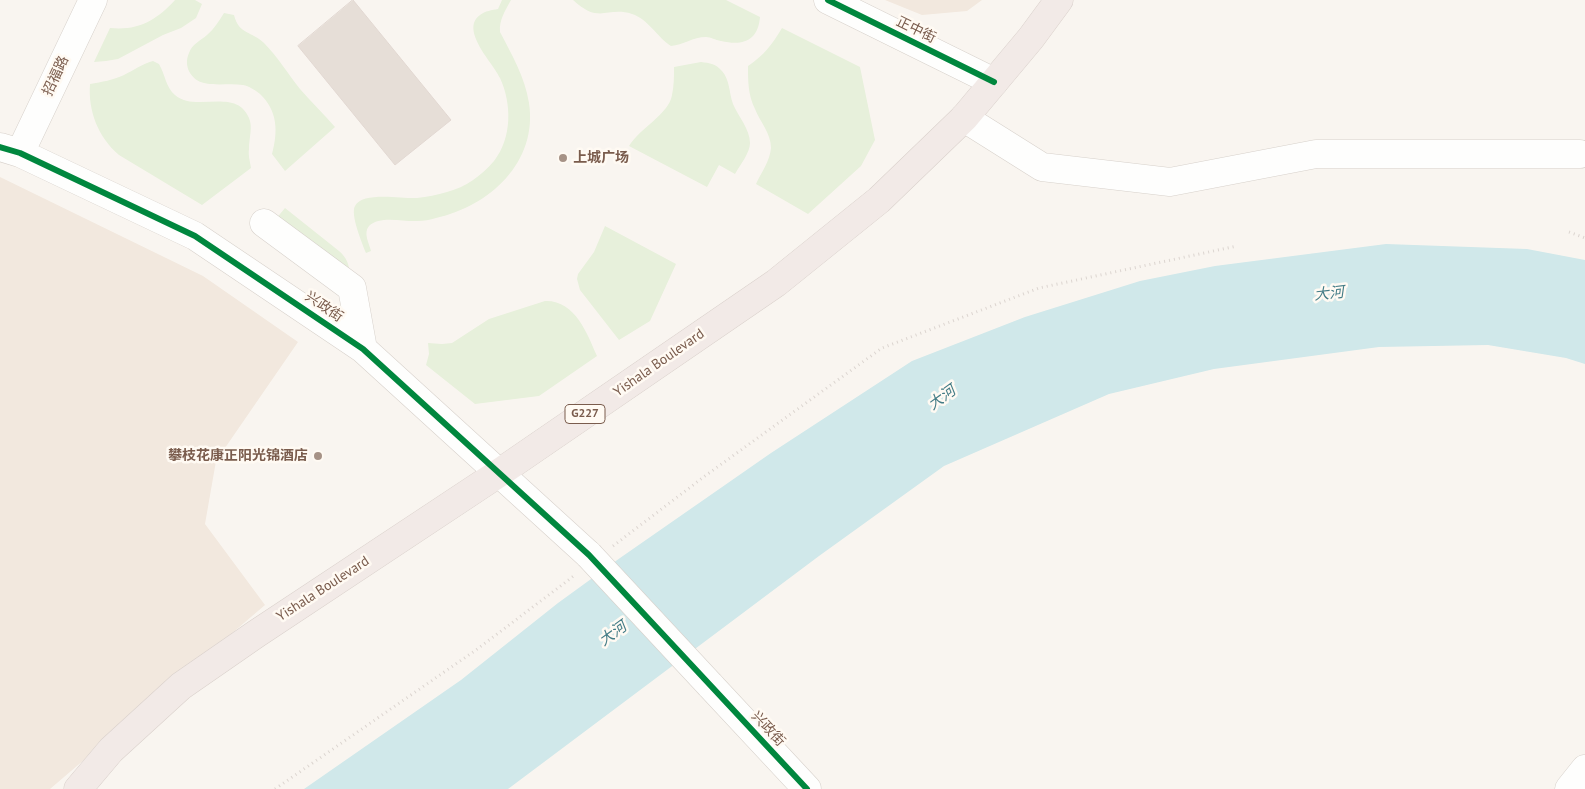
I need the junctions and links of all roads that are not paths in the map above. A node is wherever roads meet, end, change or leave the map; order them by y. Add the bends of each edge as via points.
1 (92, 0) edge
2 (828, 0) edge
3 (1059, 0) edge
4 (994, 82) junction
5 (964, 118) junction
6 (10, 150) edge
7 (1580, 154) dead end
8 (264, 223) dead end
9 (363, 349) junction
10 (499, 473) junction
11 (1585, 769) edge
12 (78, 789) edge
13 (807, 789) edge
14 (1569, 789) edge

1 - 6 street, 招福路
2 - 4 street, 正中街
3 - 4 highway, Yishala Boulevard / G227
4 - 5 highway, Yishala Boulevard / G227
5 - 7 street via 1042,167 1170,182 1316,154
5 - 10 highway, Yishala Boulevard / G227 via 879,200 776,283
6 - 9 street, 兴政街 via 195,236
8 - 9 street via 352,288
9 - 10 street, 兴政街
10 - 12 highway, Yishala Boulevard / G227 via 181,686 111,750
10 - 13 street, 兴政街, bridge via 593,558
11 - 14 street

